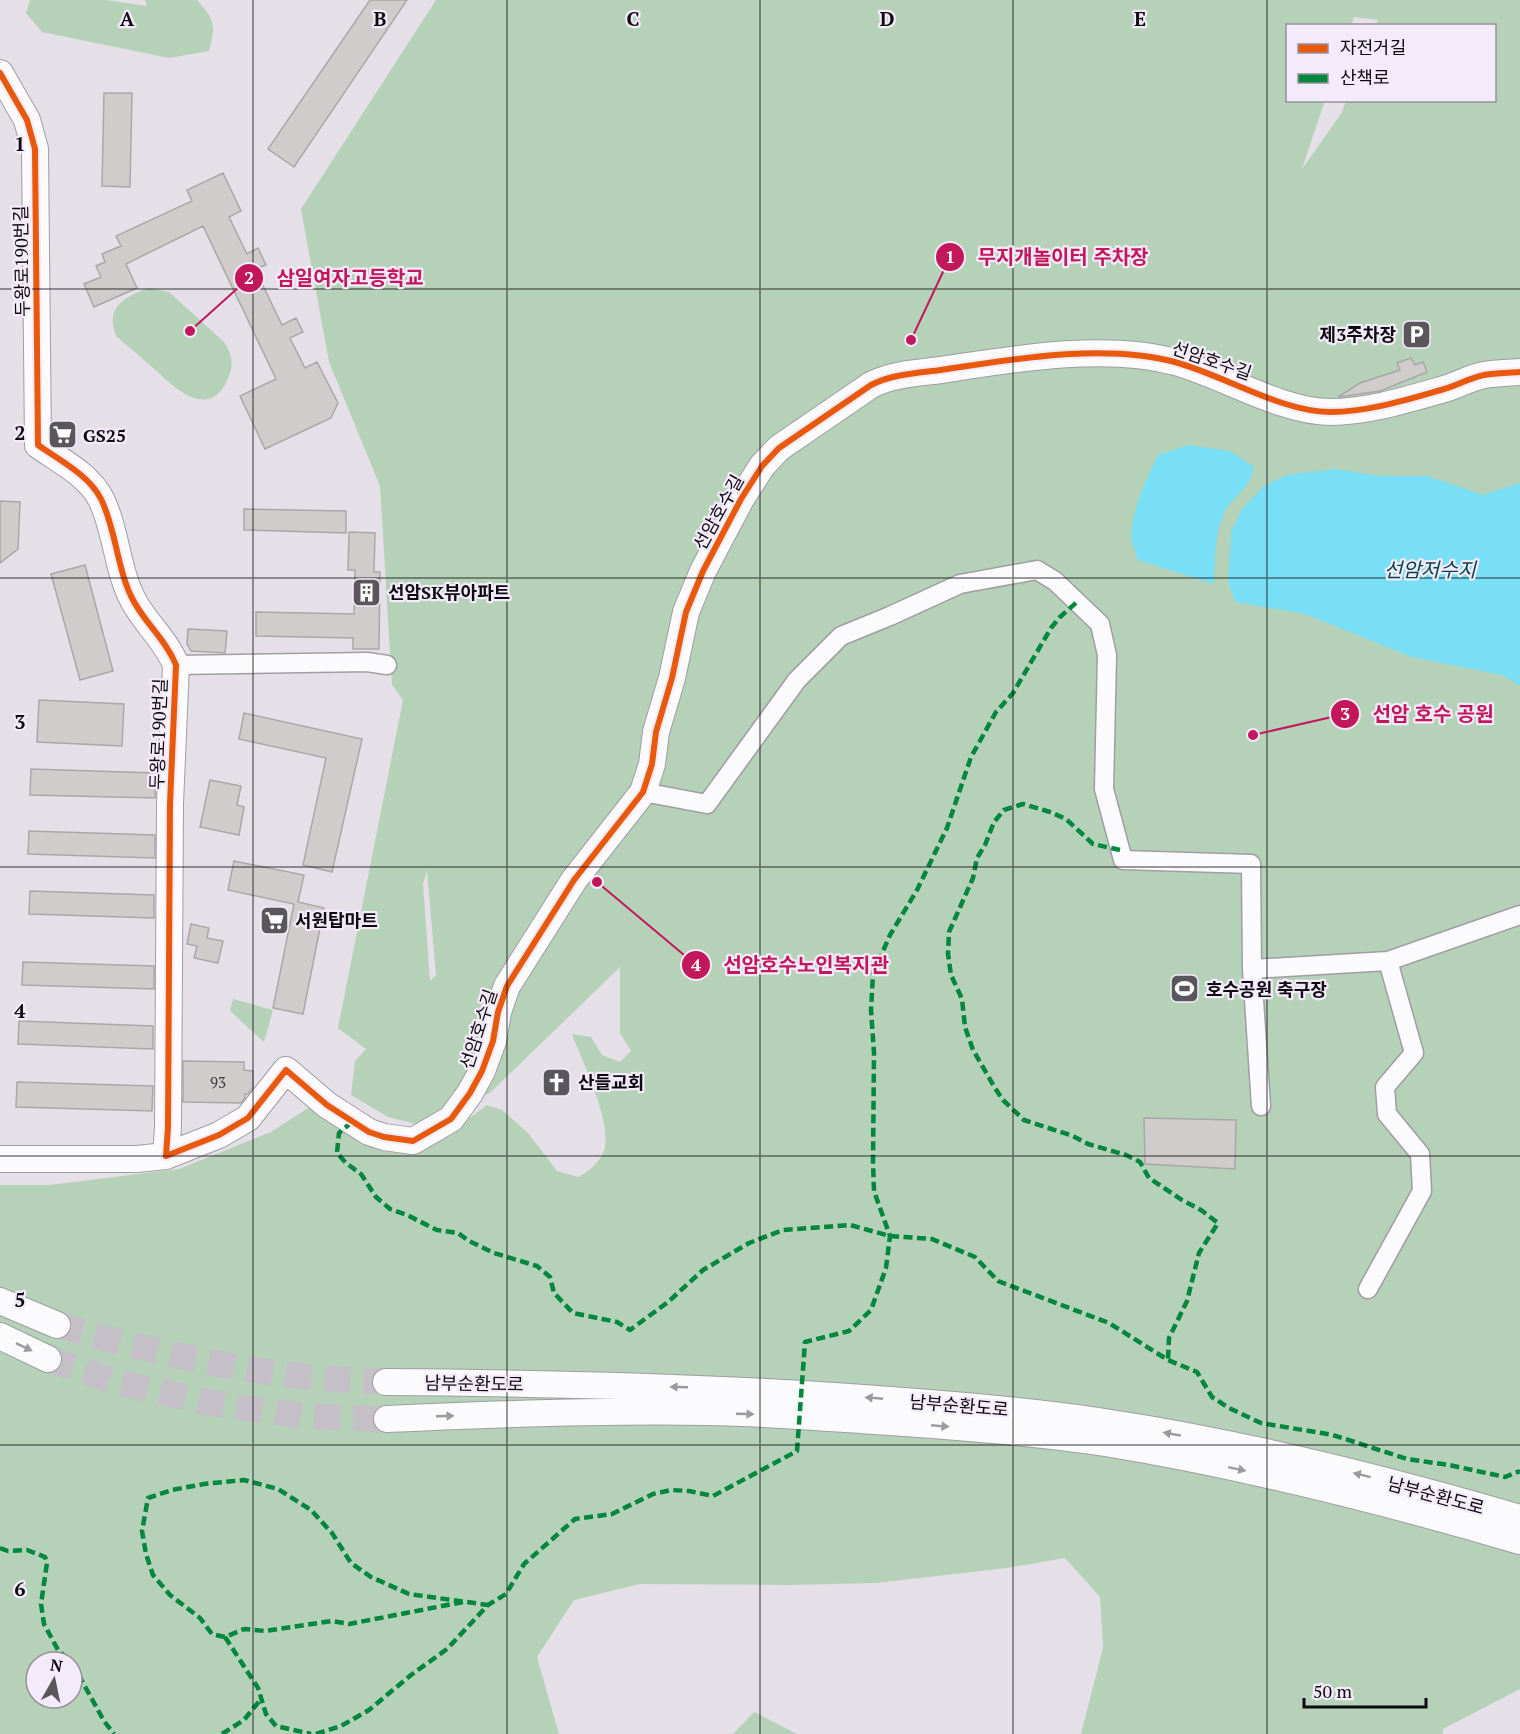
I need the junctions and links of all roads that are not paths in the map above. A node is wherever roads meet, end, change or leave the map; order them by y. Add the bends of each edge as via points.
1 (0, 73) edge
2 (1520, 372) edge
3 (176, 665) junction
4 (387, 665) dead end
5 (643, 792) junction
6 (1520, 915) edge
7 (1388, 961) junction
8 (1252, 969) junction
9 (1261, 1106) dead end
10 (166, 1156) junction
11 (0, 1159) edge
12 (1368, 1289) dead end
13 (0, 1301) edge
14 (57, 1325) tunnel mouth
15 (0, 1336) edge
16 (48, 1359) tunnel mouth
17 (386, 1382) tunnel mouth
18 (387, 1419) tunnel mouth
19 (1520, 1518) edge
20 (1520, 1541) edge

1 - 3 street, 두왕로190번길 via 27,120 35,149 38,445 84,478 100,498 132,598
2 - 5 street, 선암호수길 via 1484,375 1443,390 1330,412 1288,404 1177,363 1114,353 984,363 881,380 779,448 741,499 686,612
3 - 4 street
3 - 10 street, 두왕로190번길 via 170,804
5 - 8 street via 707,804 796,680 841,636 960,584 1037,570 1100,624 1107,655 1104,789 1123,861 1251,864
5 - 10 street, 선암호수길 via 574,880 507,986 482,1071 471,1094 451,1119 413,1141 384,1137 327,1105 286,1070 248,1118 219,1135
6 - 7 street
7 - 8 street
7 - 12 street via 1413,1053 1385,1087 1387,1114 1420,1154 1422,1191
8 - 9 street
10 - 11 street
13 - 14 street
15 -> 16 street
19 -> 17 street, 남부순환도로 via 1304,1461 1129,1426 1031,1412 712,1388
18 -> 20 street, 남부순환도로 via 710,1412 1030,1433 1104,1443 1300,1483

